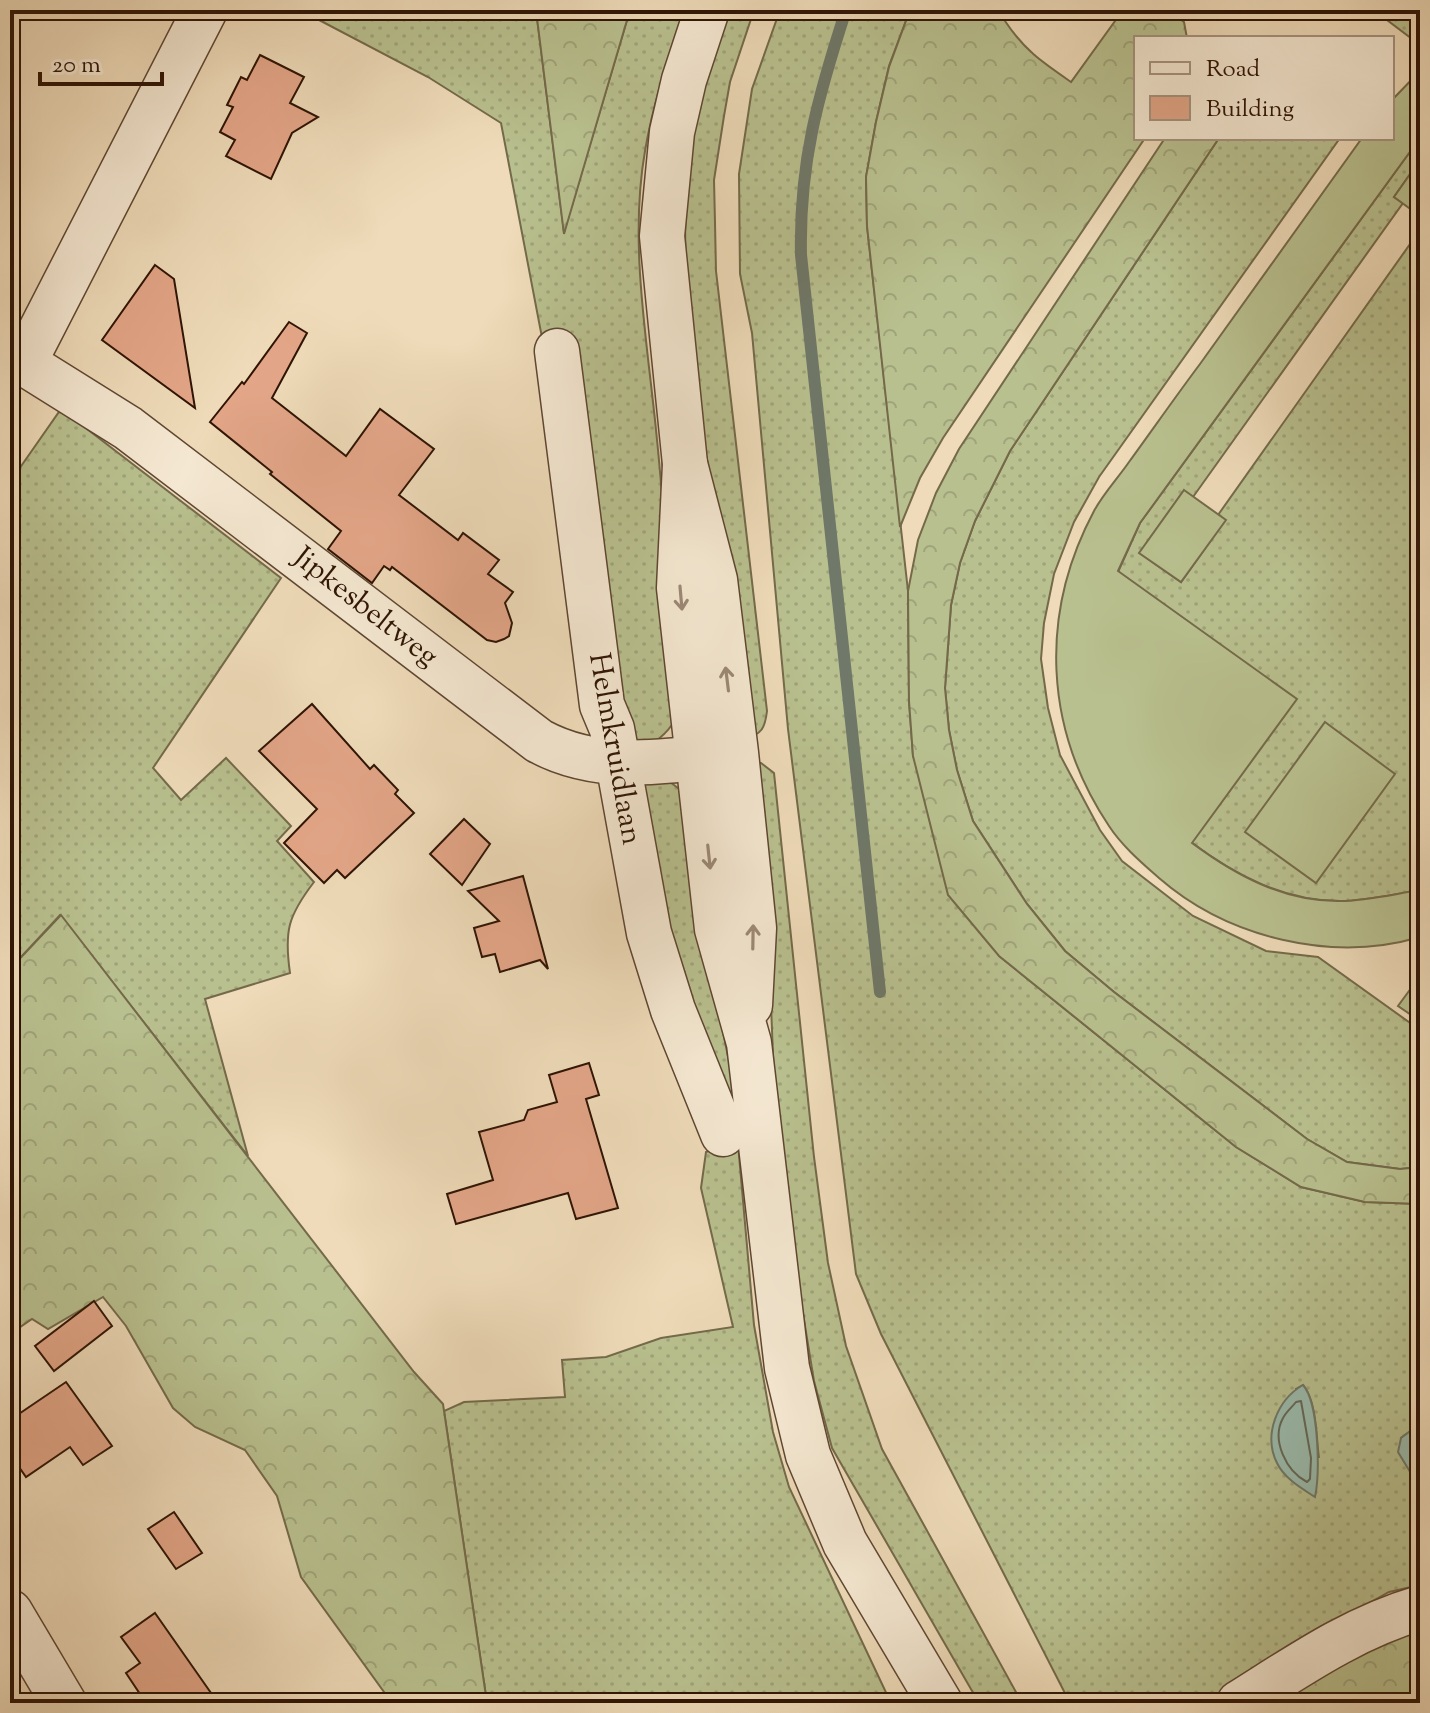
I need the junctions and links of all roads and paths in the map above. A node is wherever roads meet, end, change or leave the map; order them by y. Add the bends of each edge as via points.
1 (205, 10) edge
2 (707, 10) edge
3 (557, 351) dead end
4 (17, 360) edge
5 (717, 755) junction
6 (618, 763) junction
7 (723, 1134) dead end
8 (1420, 1608) edge
9 (10, 1612) edge
10 (64, 1703) edge
11 (940, 1703) edge
12 (1239, 1703) edge

1 - 4 street, Jipkesbeltweg
2 - 5 street via 672,132 662,236 685,464 679,588
3 - 6 street, Helmkruidlaan via 602,705
4 - 6 street, Jipkesbeltweg via 128,428 539,741 567,755
5 - 6 street, Jipkesbeltweg
5 - 11 street via 717,929 749,1043 787,1368 808,1455 845,1543
6 - 7 street, Helmkruidlaan via 649,933 673,1010
8 - 12 street via 1335,1642
9 - 10 street

